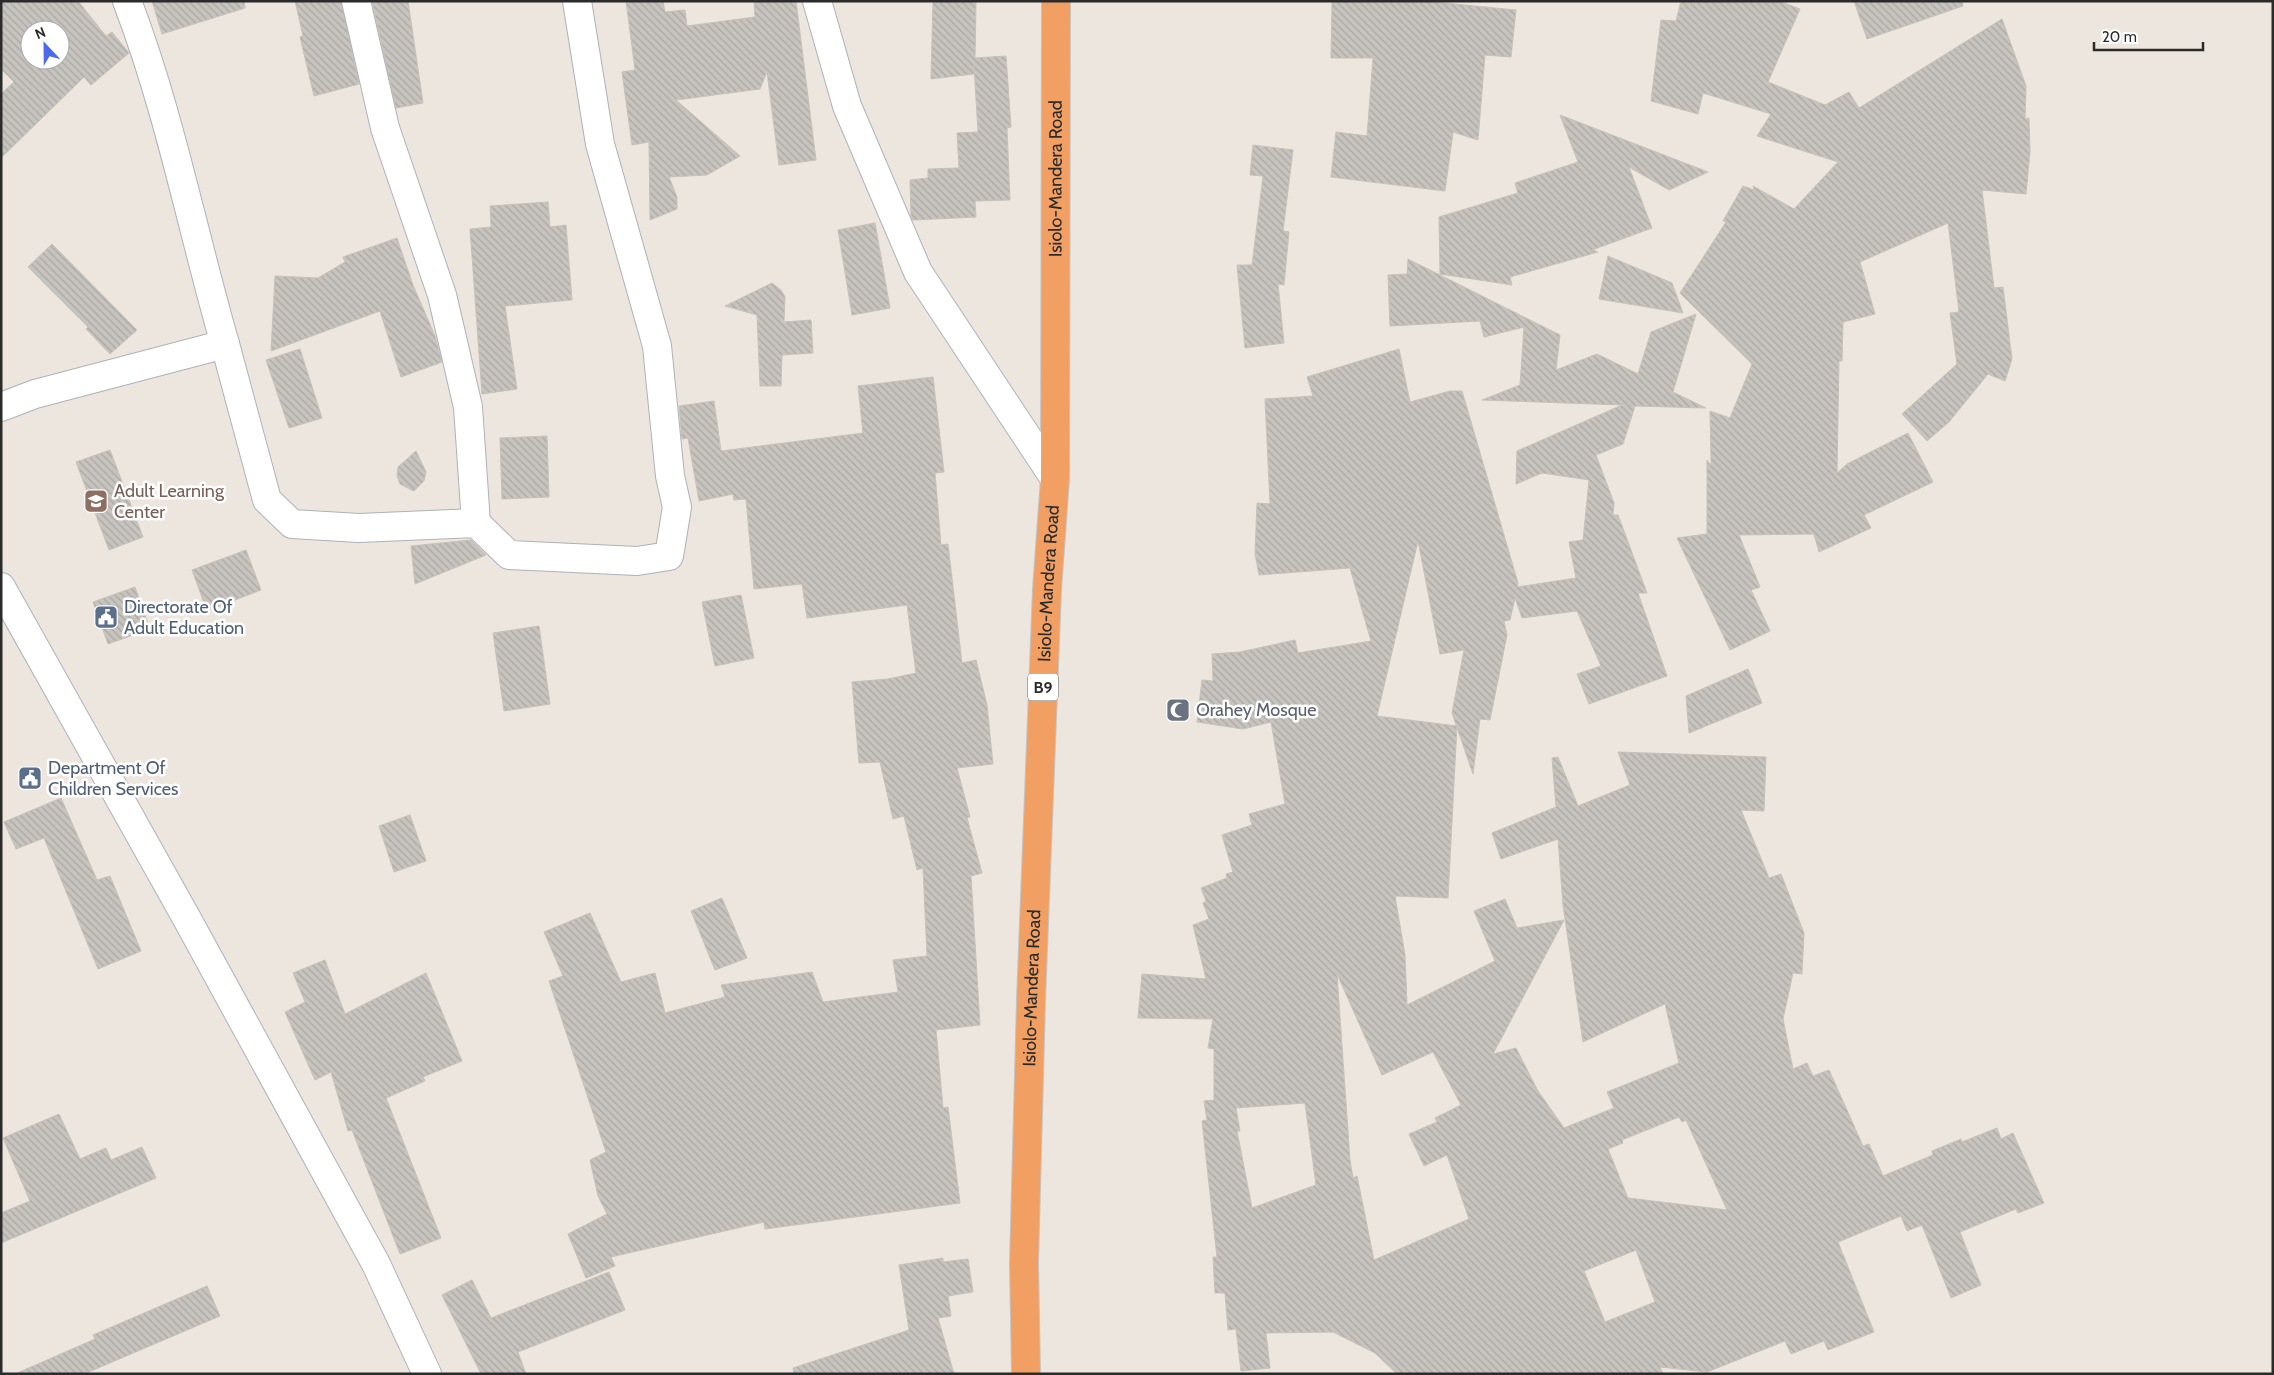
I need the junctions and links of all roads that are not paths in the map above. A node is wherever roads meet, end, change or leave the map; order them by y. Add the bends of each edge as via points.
1 (126, 1) edge
2 (356, 1) edge
3 (577, 1) edge
4 (817, 1) edge
5 (1056, 1) edge
6 (225, 344) junction
7 (1, 407) edge
8 (1055, 479) junction
9 (476, 524) junction
10 (1, 588) edge
11 (427, 1374) edge
12 (1026, 1374) edge

1 - 6 street via 144,47 182,174
2 - 9 street via 385,128 442,295 468,407
3 - 9 street via 600,144 657,346 670,476 677,507 669,556 637,561 509,555
4 - 8 street via 847,106 918,272
5 - 8 highway, Isiolo-Mandera Road / B9
6 - 7 street via 35,394
6 - 9 street via 267,500 292,524 360,528
8 - 12 highway, Isiolo-Mandera Road / B9 via 1046,589 1031,1000 1024,1263
10 - 11 street via 376,1264

